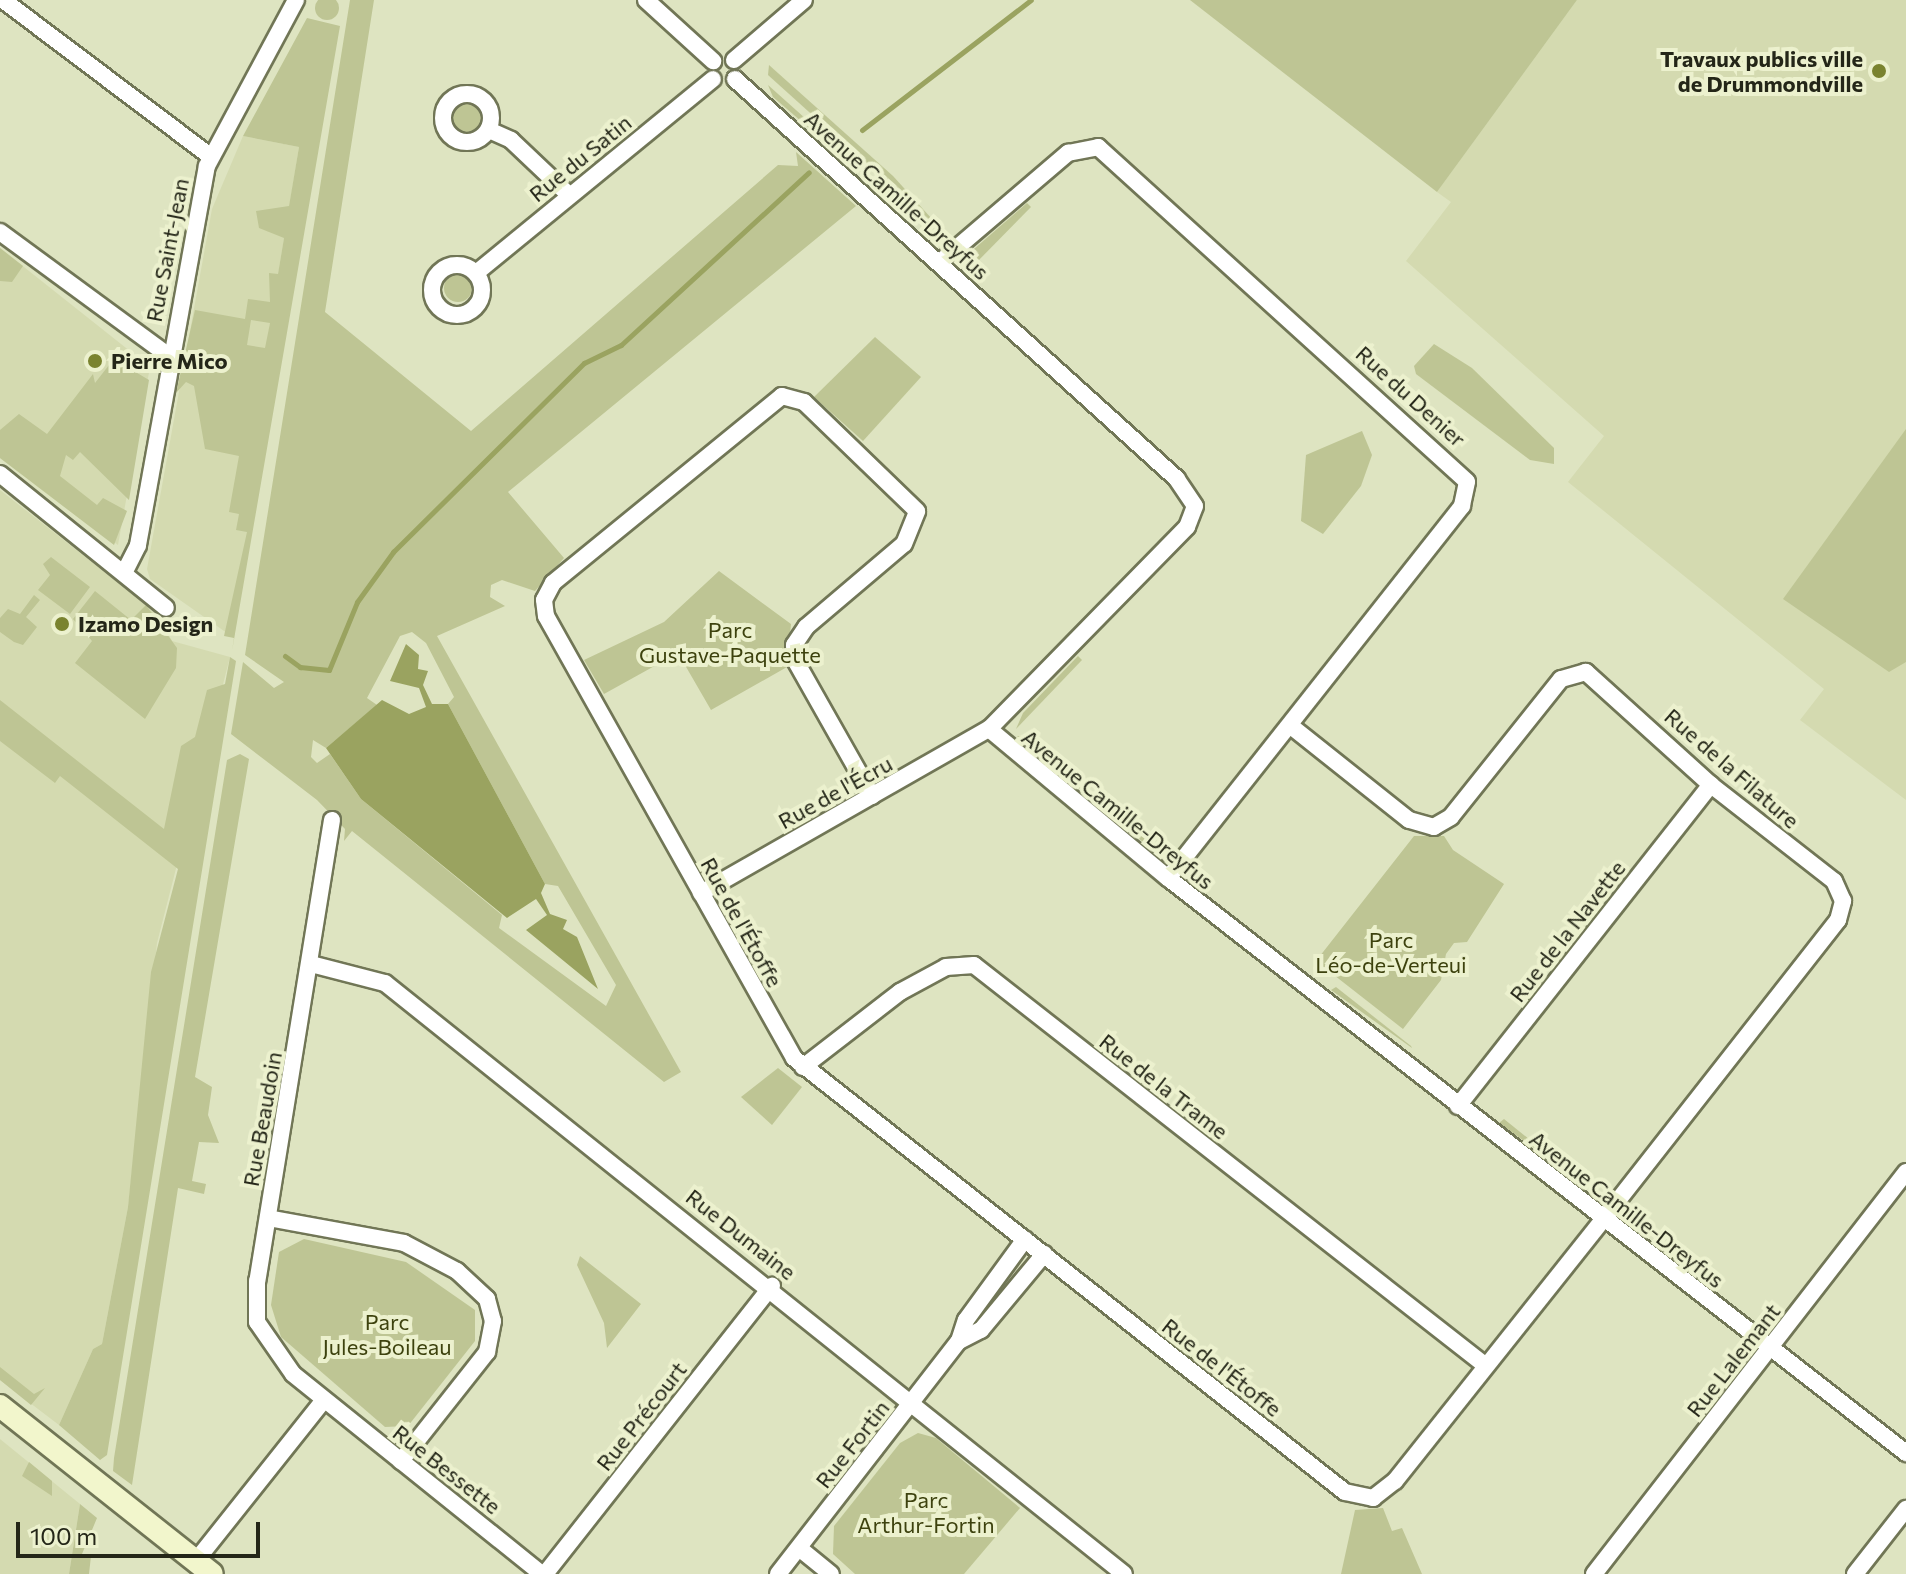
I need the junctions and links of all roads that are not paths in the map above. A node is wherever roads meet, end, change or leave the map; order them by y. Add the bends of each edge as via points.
1 (3, 0) edge
2 (296, 0) edge
3 (646, 0) edge
4 (804, 0) edge
5 (734, 60) junction
6 (713, 61) junction
7 (713, 79) junction
8 (735, 79) junction
9 (489, 130) dead end
10 (210, 156) junction
11 (569, 195) junction
12 (0, 232) edge
13 (939, 263) junction
14 (476, 273) dead end
15 (169, 356) junction
16 (0, 474) edge
17 (124, 573) junction
18 (166, 608) dead end
19 (1291, 726) junction
20 (989, 729) junction
21 (1711, 785) junction
22 (872, 796) junction
23 (332, 820) dead end
24 (1168, 878) junction
25 (701, 893) junction
26 (311, 964) junction
27 (803, 1067) junction
28 (1458, 1106) junction
29 (1906, 1172) edge
30 (268, 1218) junction
31 (1601, 1220) junction
32 (1025, 1239) junction
33 (1044, 1254) junction
34 (772, 1286) junction
35 (959, 1341) junction
36 (1771, 1347) junction
37 (1486, 1366) junction
38 (324, 1400) junction
39 (914, 1400) junction
40 (0, 1406) edge
41 (1906, 1453) edge
42 (401, 1461) junction
43 (1906, 1509) edge
44 (799, 1548) junction
45 (204, 1568) edge
46 (544, 1574) edge
47 (778, 1574) edge
48 (831, 1574) edge
49 (1124, 1574) edge
50 (1594, 1574) edge
51 (1855, 1574) edge

1 - 10 street
2 - 10 street, Rue Saint-Jean
3 - 6 street
4 - 5 street
5 - 6 street
5 - 8 street
6 - 7 street
7 - 8 street
7 - 11 street, Rue du Satin
8 - 13 street, Avenue Camille-Dreyfus
9 - 11 street via 511,140
10 - 15 street, Rue Saint-Jean
11 - 14 street, Rue du Satin
12 - 15 street
13 - 19 street, Rue du Denier via 1068,153 1098,147 1464,476 1462,506
13 - 20 street, Avenue Camille-Dreyfus via 1177,479 1195,506 1187,527
15 - 17 street, Rue Saint-Jean via 138,545
16 - 17 street
17 - 18 street
19 - 21 street, Rue de la Filature via 1409,820 1431,828 1451,817 1561,679 1586,672
19 - 24 street, Rue du Denier
20 - 22 street, Rue de l'Écru
20 - 24 street, Avenue Camille-Dreyfus
21 - 28 street, Rue de la Navette
21 - 31 street, Rue de la Filature via 1834,881 1841,914
22 - 25 street, Rue de l'Écru
22 - 25 street, Rue de l'Étoffe via 795,660 794,645 806,627 904,544 917,511 804,402 782,396 562,574 544,600
23 - 26 street, Rue Beaudoin
24 - 28 street, Avenue Camille-Dreyfus
25 - 27 street, Rue de l'Étoffe
26 - 30 street, Rue Beaudoin
26 - 34 street, Rue Dumaine via 385,983
27 - 32 street, Rue de l'Étoffe
27 - 37 street, Rue de la Trame via 900,992 946,967 974,965
28 - 31 street, Avenue Camille-Dreyfus
29 - 36 street, Rue Lalemant
30 - 38 street, Rue Beaudoin via 255,1302 261,1333
30 - 42 street via 404,1243 457,1271 487,1299 493,1321 487,1352
31 - 36 street, Avenue Camille-Dreyfus
31 - 37 street, Rue de l'Étoffe
32 - 33 street, Rue de l'Étoffe
32 - 35 street, Rue Fortin via 966,1320
33 - 35 street, Rue Fortin via 981,1330
33 - 37 street, Rue de l'Étoffe via 1359,1498 1380,1495 1395,1481
34 - 39 street, Rue Dumaine
34 - 46 street, Rue Précourt
35 - 39 street, Rue Fortin
36 - 41 street, Avenue Camille-Dreyfus
36 - 50 street, Rue Lalemant
38 - 42 street, Rue Bessette
38 - 45 street
39 - 44 street, Rue Fortin
39 - 49 street, Rue Dumaine
40 - 45 main road
42 - 46 street, Rue Bessette
43 - 51 street
44 - 47 street, Rue Fortin
44 - 48 street

